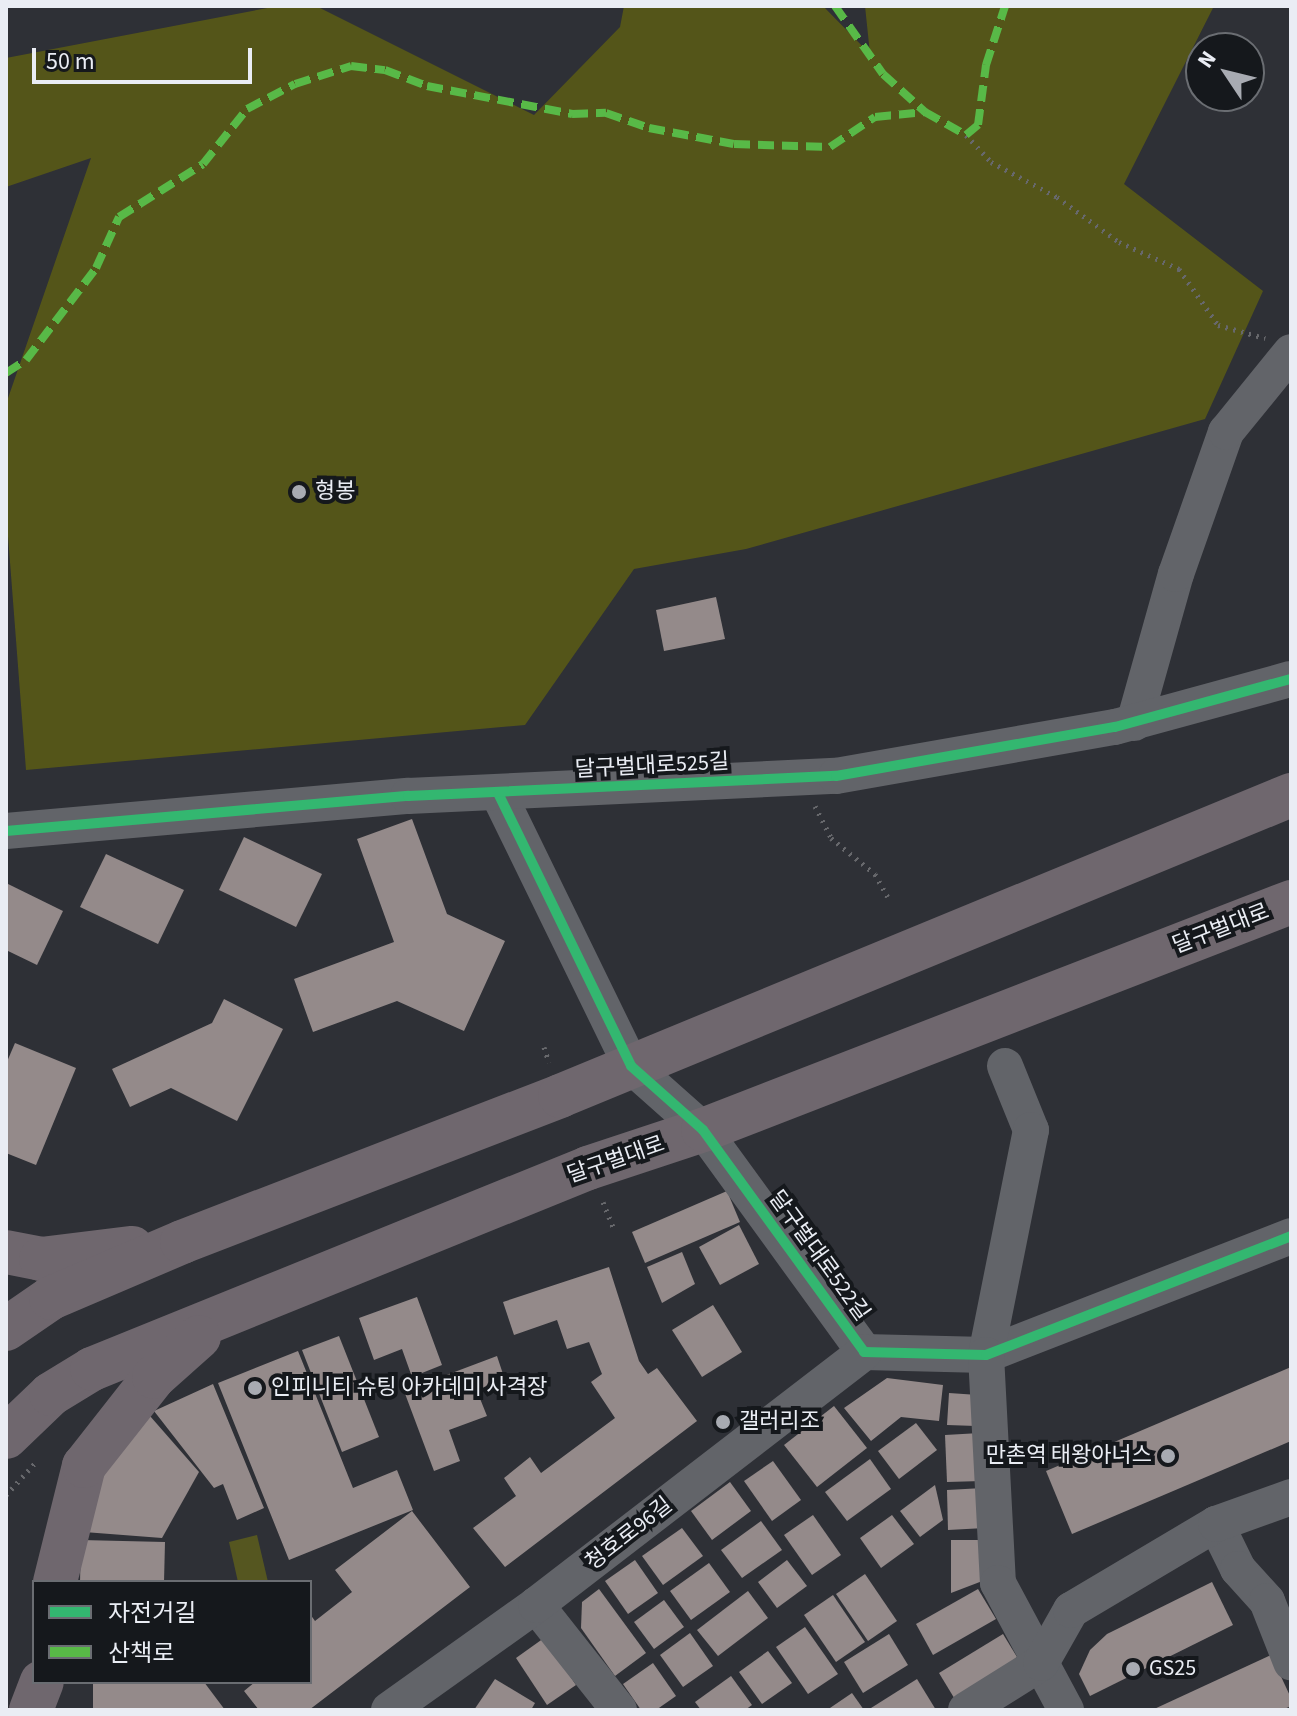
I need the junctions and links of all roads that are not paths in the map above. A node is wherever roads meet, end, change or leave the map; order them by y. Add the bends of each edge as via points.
1 (1282, 346) edge
2 (1291, 679) edge
3 (1134, 723) junction
4 (499, 795) junction
5 (1291, 795) edge
6 (6, 831) edge
7 (1291, 902) edge
8 (631, 1066) junction
9 (1005, 1066) dead end
10 (703, 1130) junction
11 (1291, 1236) edge
12 (182, 1242) junction
13 (6, 1252) edge
14 (224, 1315) junction
15 (6, 1329) edge
16 (864, 1352) junction
17 (986, 1355) junction
18 (6, 1437) edge
19 (1291, 1497) edge
20 (1216, 1524) junction
21 (56, 1580) edge
22 (1279, 1595) edge
23 (536, 1605) junction
24 (1291, 1662) edge
25 (1041, 1663) junction
26 (41, 1684) edge
27 (31, 1710) edge
28 (389, 1710) edge
29 (619, 1710) edge
30 (966, 1710) edge
31 (1066, 1710) edge

1 - 3 street via 1226,432 1176,574
2 - 3 street, 달구벌대로525길
3 - 4 street, 달구벌대로525길 via 813,777
4 - 6 street, 달구벌대로525길 via 408,796
4 - 8 street
5 - 8 main road
7 - 10 main road, 달구벌대로
8 - 10 street, 달구벌대로522길
8 - 12 main road
9 - 17 street via 1031,1130
10 - 14 main road, 달구벌대로 via 588,1168
10 - 16 street, 달구벌대로522길
11 - 17 street, 달구벌대로522길
12 - 13 main road via 41,1259
12 - 15 main road via 51,1298
14 - 18 main road, 달구벌대로 via 92,1369 51,1394
14 - 21 main road via 154,1377 84,1466
16 - 17 street, 달구벌대로522길
16 - 23 street, 청호로96길
17 - 25 street via 998,1583
19 - 20 street
20 - 22 street via 1238,1569
20 - 25 street via 1071,1610
22 - 24 street
23 - 28 street, 청호로96길
23 - 29 street
25 - 30 street
25 - 31 street
26 - 27 main road

